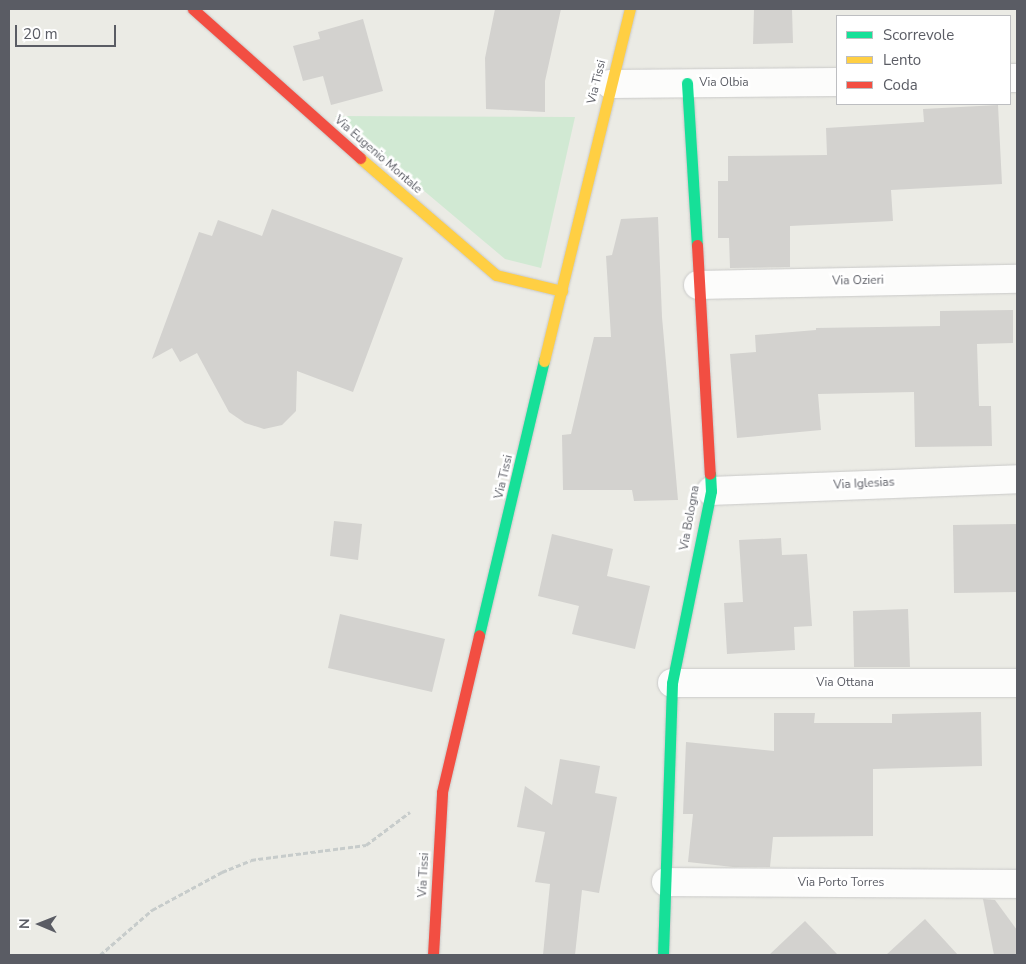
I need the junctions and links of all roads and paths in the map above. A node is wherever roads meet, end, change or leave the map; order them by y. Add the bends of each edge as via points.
1 (193, 9) edge
2 (630, 9) edge
3 (836, 82) edge
4 (687, 83) junction
5 (610, 84) junction
6 (1017, 279) edge
7 (698, 285) junction
8 (562, 291) junction
9 (1017, 479) edge
10 (711, 491) junction
11 (672, 683) junction
12 (1017, 683) edge
13 (442, 792) junction
14 (666, 882) junction
15 (1017, 884) edge
16 (100, 955) edge
17 (433, 955) edge
18 (663, 955) edge

1 - 8 street, Via Eugenio Montale via 496,275
2 - 5 street, Via Tissi
3 - 4 street, Via Olbia
4 - 5 street, Via Olbia
4 - 7 street, Via Bologna
5 - 8 street, Via Tissi
6 - 7 street, Via Ozieri
7 - 10 street, Via Bologna
8 - 13 street, Via Tissi
9 - 10 street, Via Iglesias
10 - 11 street, Via Bologna
11 - 12 street, Via Ottana
11 - 14 street, Via Bologna
13 - 16 path via 366,844 251,860 222,872 152,910
13 - 17 street, Via Tissi
14 - 15 street, Via Porto Torres
14 - 18 street, Via Bologna

